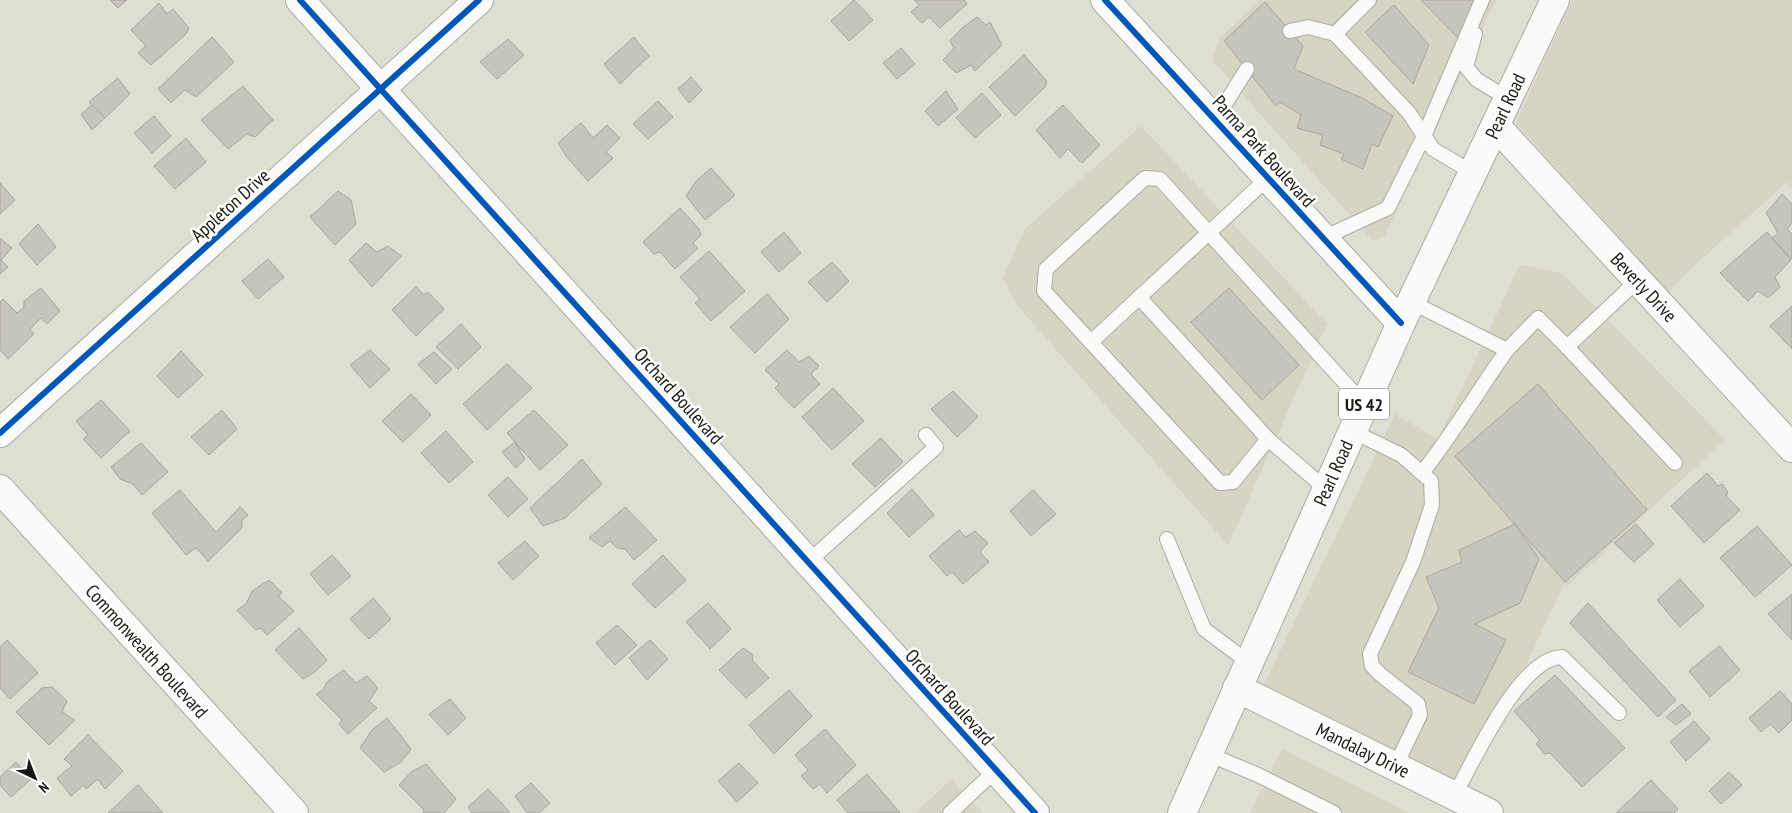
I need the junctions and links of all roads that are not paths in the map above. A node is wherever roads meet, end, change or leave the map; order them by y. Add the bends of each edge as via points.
1 (300, 0) edge
2 (479, 0) edge
3 (1106, 0) edge
4 (1369, 0) edge
5 (1483, 0) edge
6 (1555, 0) edge
7 (1290, 31) dead end
8 (1335, 34) junction
9 (1247, 69) dead end
10 (381, 89) junction
11 (1509, 98) junction
12 (1215, 120) junction
13 (1496, 126) junction
14 (1424, 136) junction
15 (1473, 173) junction
16 (1268, 178) junction
17 (1208, 232) junction
18 (1323, 238) junction
19 (1638, 280) junction
20 (1139, 297) junction
21 (1406, 312) junction
22 (1090, 342) junction
23 (1567, 347) junction
24 (1507, 350) junction
25 (1364, 404) junction
26 (1352, 431) junction
27 (0, 433) edge
28 (926, 435) dead end
29 (1268, 439) junction
30 (1792, 448) edge
31 (1675, 463) dead end
32 (1422, 473) junction
33 (0, 489) edge
34 (1326, 489) junction
35 (1167, 540) dead end
36 (808, 562) junction
37 (1248, 662) junction
38 (1236, 688) junction
39 (1619, 713) dead end
40 (1208, 754) junction
41 (1395, 766) junction
42 (996, 770) junction
43 (1454, 796) junction
44 (294, 813) edge
45 (950, 813) edge
46 (1034, 813) edge
47 (1182, 813) edge
48 (1334, 813) edge
49 (1489, 813) edge

1 - 10 street, Orchard Boulevard
2 - 10 street, Appleton Drive
3 - 12 street, Parma Park Boulevard
4 - 8 lane
5 - 11 lane via 1466,67 1477,80
5 - 14 lane
6 - 11 street, Pearl Road / US 42
7 - 8 lane via 1308,27
8 - 14 lane via 1409,113
9 - 12 lane
10 - 27 street, Appleton Drive
10 - 36 street, Orchard Boulevard
11 - 13 street, Pearl Road / US 42
12 - 16 street, Parma Park Boulevard
13 - 15 street, Pearl Road / US 42
13 - 19 street, Beverly Drive
14 - 15 lane via 1433,149
14 - 18 lane via 1388,208
15 - 21 street, Pearl Road / US 42
16 - 17 lane
16 - 18 street, Parma Park Boulevard
17 - 20 lane
17 - 22 lane via 1160,179 1145,178 1046,269 1044,291
17 - 25 lane
18 - 21 street, Parma Park Boulevard
19 - 23 lane
19 - 30 street, Beverly Drive
20 - 22 lane
20 - 29 lane
21 - 24 lane
21 - 25 street, Pearl Road / US 42
22 - 29 lane via 1220,483 1233,482
23 - 24 lane via 1538,318
23 - 31 lane
24 - 32 lane via 1450,438
25 - 26 street, Pearl Road / US 42
26 - 32 lane via 1401,455
26 - 34 street, Pearl Road / US 42
28 - 36 lane via 936,447
29 - 34 lane
32 - 41 lane via 1431,480 1432,505 1413,562 1370,654 1372,666 1418,704 1420,715
33 - 44 street, Commonwealth Boulevard
34 - 37 street, Pearl Road / US 42
35 - 37 lane via 1204,629
36 - 42 street, Orchard Boulevard
37 - 38 street, Pearl Road / US 42
38 - 40 street, Pearl Road / US 42
38 - 41 street, Mandalay Drive
39 - 43 lane via 1562,657 1554,657 1529,674 1511,693
40 - 47 street, Pearl Road / US 42
40 - 48 lane
41 - 43 street, Mandalay Drive
42 - 45 lane
42 - 46 street, Orchard Boulevard
43 - 49 street, Mandalay Drive

